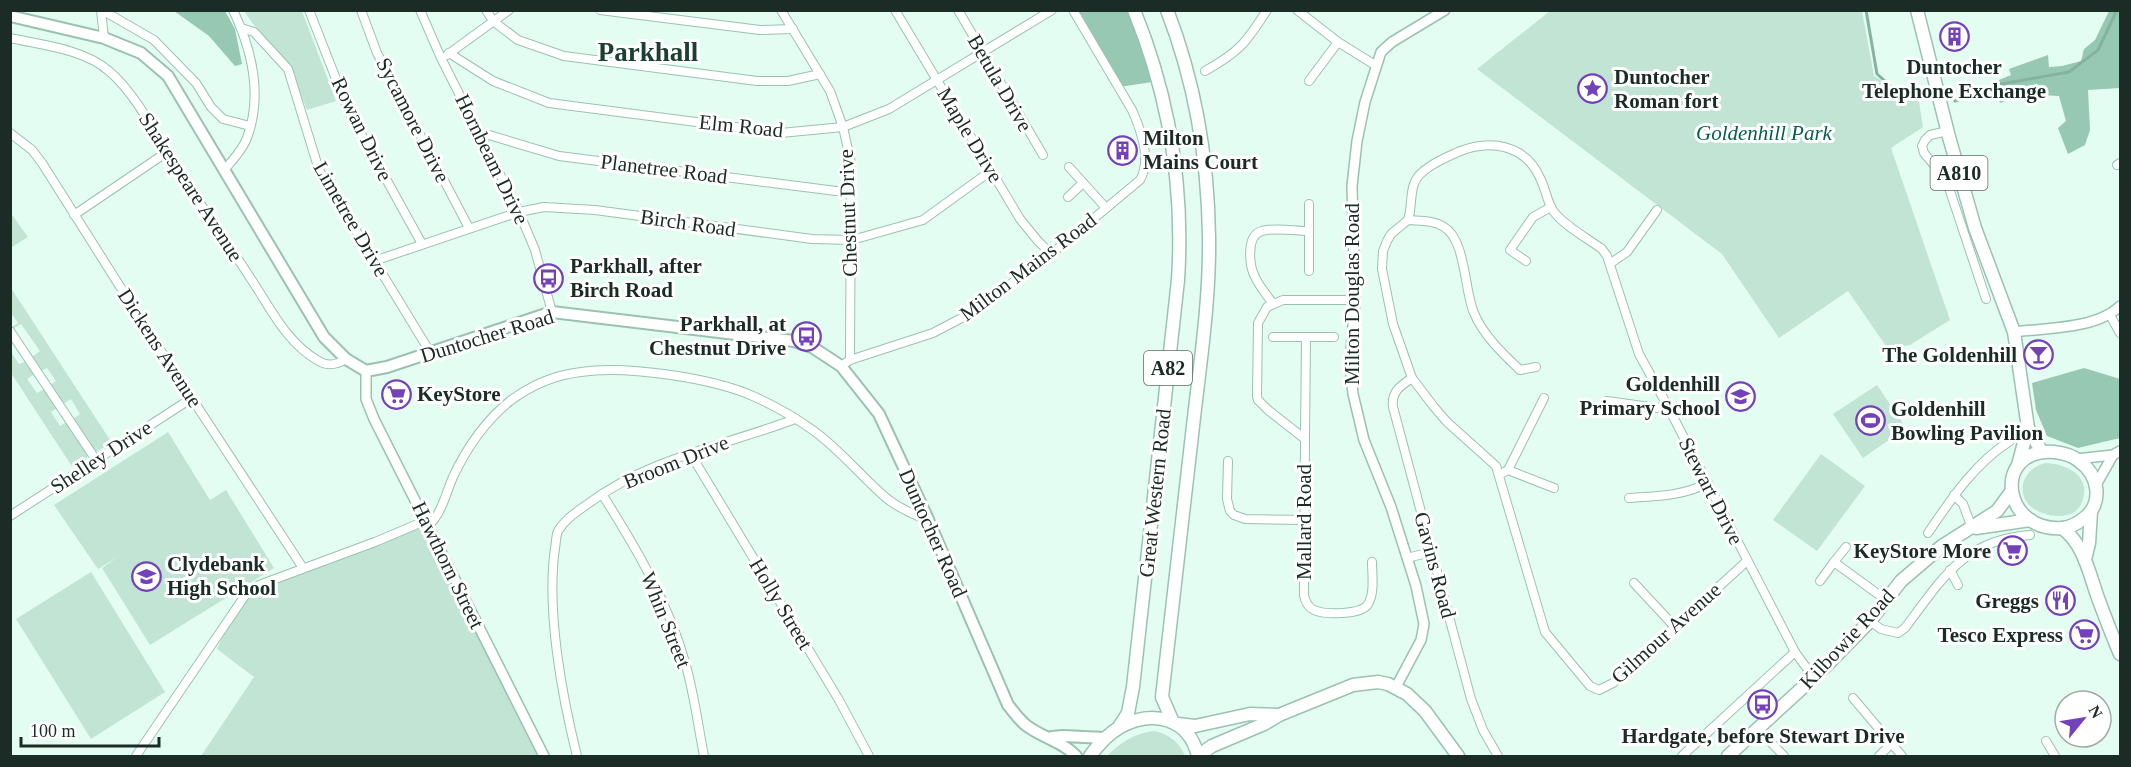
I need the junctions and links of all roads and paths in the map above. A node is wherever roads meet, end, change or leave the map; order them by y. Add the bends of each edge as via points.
1 (102, 10) edge
2 (233, 10) edge
3 (309, 10) edge
4 (361, 10) edge
5 (420, 10) edge
6 (486, 10) edge
7 (509, 10) edge
8 (600, 10) edge
9 (781, 10) edge
10 (895, 10) edge
11 (958, 10) edge
12 (1052, 10) edge
13 (1073, 10) edge
14 (1134, 10) edge
15 (1167, 10) edge
16 (1267, 10) edge
17 (1445, 10) edge
18 (1917, 10) edge
19 (1300, 12) edge
20 (10, 16) edge
21 (493, 21) junction
22 (242, 28) junction
23 (793, 29) junction
24 (10, 38) edge
25 (104, 38) junction
26 (1338, 42) junction
27 (449, 53) junction
28 (982, 53) junction
29 (441, 58) junction
30 (1375, 65) junction
31 (1205, 71) dead end
32 (820, 74) junction
33 (938, 81) junction
34 (1309, 81) dead end
35 (250, 126) junction
36 (843, 127) junction
37 (1948, 131) junction
38 (479, 132) junction
39 (10, 133) edge
40 (167, 152) junction
41 (1043, 155) dead end
42 (1069, 167) dead end
43 (225, 169) junction
44 (992, 170) junction
45 (1083, 183) junction
46 (852, 193) junction
47 (1068, 197) dead end
48 (1309, 204) dead end
49 (1551, 207) junction
50 (1106, 208) junction
51 (1657, 210) dead end
52 (519, 212) junction
53 (74, 215) junction
54 (1408, 220) junction
55 (469, 228) junction
56 (1309, 231) junction
57 (852, 240) junction
58 (422, 244) junction
59 (1051, 254) junction
60 (374, 261) junction
61 (1526, 261) dead end
62 (1611, 263) junction
63 (1309, 272) dead end
64 (1986, 299) dead end
65 (1354, 300) junction
66 (1273, 304) junction
67 (2121, 306) edge
68 (552, 312) junction
69 (2110, 315) junction
70 (10, 331) edge
71 (2014, 332) junction
72 (2121, 333) edge
73 (1273, 337) dead end
74 (1306, 337) junction
75 (1334, 337) dead end
76 (430, 352) junction
77 (346, 359) junction
78 (845, 363) junction
79 (1536, 367) dead end
80 (366, 371) junction
81 (1412, 378) junction
82 (192, 398) junction
83 (1544, 398) dead end
84 (1607, 401) dead end
85 (1667, 405) junction
86 (795, 419) junction
87 (2028, 428) junction
88 (1305, 439) junction
89 (2010, 441) dead end
90 (2042, 452) junction
91 (690, 453) junction
92 (2117, 453) edge
93 (2076, 459) junction
94 (96, 460) junction
95 (1228, 461) dead end
96 (2018, 465) junction
97 (1508, 470) junction
98 (1499, 475) junction
99 (1708, 483) junction
100 (2096, 485) junction
101 (1554, 489) dead end
102 (2011, 492) junction
103 (602, 494) junction
104 (1954, 495) junction
105 (1629, 498) dead end
106 (2091, 512) junction
107 (10, 516) edge
108 (928, 520) junction
109 (1305, 520) junction
110 (2030, 520) junction
111 (428, 523) junction
112 (1972, 528) junction
113 (2062, 528) junction
114 (1928, 533) dead end
115 (2030, 535) dead end
116 (1846, 547) dead end
117 (1431, 552) junction
118 (1407, 558) junction
119 (2085, 560) junction
120 (1747, 561) junction
121 (1372, 562) dead end
122 (1834, 562) junction
123 (303, 568) junction
124 (1950, 570) junction
125 (1820, 581) dead end
126 (1634, 583) dead end
127 (1958, 585) dead end
128 (1886, 600) junction
129 (1870, 621) junction
130 (1674, 626) junction
131 (1795, 652) junction
132 (2121, 654) edge
133 (1814, 678) junction
134 (1396, 687) junction
135 (1853, 698) dead end
136 (1279, 715) junction
137 (1175, 722) junction
138 (1119, 727) junction
139 (1758, 729) junction
140 (1052, 737) junction
141 (1105, 738) junction
142 (2046, 741) dead end
143 (1891, 744) junction
144 (136, 756) edge
145 (544, 756) edge
146 (577, 756) edge
147 (704, 756) edge
148 (869, 756) edge
149 (1076, 756) edge
150 (1090, 756) edge
151 (1198, 756) edge
152 (1458, 756) edge
153 (1498, 756) edge
154 (1682, 756) edge
155 (1728, 756) edge
156 (1784, 756) edge
157 (1880, 756) edge
158 (1902, 756) edge
159 (2055, 756) edge

1 - 25 street
1 - 35 street via 154,40 196,83 223,119
2 - 22 street
3 - 58 street, Rowan Drive via 350,112
4 - 55 street, Sycamore Drive via 377,52
5 - 29 street, Hornbeam Drive
6 - 21 street
7 - 21 street
8 - 23 street via 760,30
9 - 23 street, Chestnut Drive
10 - 33 street, Maple Drive
11 - 28 street, Betula Drive
12 - 28 street, Elm Road
13 - 50 street, Milton Mains Road via 1132,110 1143,141 1143,176
14 - 138 main road, Great Western Road / A82 via 1159,81 1166,114 1177,189 1179,246 1134,687 1128,714
15 - 137 main road, Great Western Road / A82 via 1199,123 1209,238 1203,334 1162,697
16 - 31 street via 1248,40 1230,57
17 - 30 street via 1392,42
18 - 37 main road, A810
19 - 26 street
20 - 25 main road
21 - 27 street
21 - 32 street via 518,40 564,56 757,81 788,81
22 - 35 street via 256,91
22 - 60 street, Limetree Drive via 254,32 288,69 319,170
23 - 32 street, Chestnut Drive
24 - 40 street, Shakespeare Avenue via 86,57 108,70 127,89
25 - 43 main road via 141,53 168,76
26 - 30 street
26 - 34 street
27 - 29 street
27 - 36 street, Elm Road via 493,81 549,103 781,133
28 - 33 street, Elm Road
28 - 41 street, Betula Drive
29 - 38 street, Hornbeam Drive
30 - 65 street, Milton Douglas Road via 1357,141 1352,186
32 - 36 street, Chestnut Drive
33 - 36 street, Elm Road via 889,109
33 - 44 street, Maple Drive
35 - 43 street via 246,140
36 - 46 street, Chestnut Drive via 851,163
37 - 64 street via 1930,135 1922,146 1946,179
37 - 71 main road, A810 via 1975,228
38 - 46 street, Planetree Road via 559,156
38 - 52 street, Hornbeam Drive
39 - 53 street, Dickens Avenue via 32,150
40 - 53 street
40 - 77 street, Shakespeare Avenue via 290,339 328,365
42 - 45 street
43 - 77 main road via 324,337
44 - 57 street, Birch Road via 922,220
44 - 59 street, Maple Drive via 1020,219
45 - 47 street
45 - 50 street
46 - 57 street, Chestnut Drive
48 - 56 street
49 - 54 street, Stewart Drive via 1538,172 1524,157 1507,147 1478,145 1419,175 1413,185
49 - 61 street via 1533,217 1510,250
49 - 62 street, Stewart Drive via 1561,220 1602,249
50 - 59 street, Milton Mains Road
51 - 62 street via 1626,252
52 - 55 street, Birch Road
52 - 57 street, Birch Road via 544,207 595,210 812,239
52 - 68 street, Hornbeam Drive via 535,250
53 - 82 street, Dickens Avenue
54 - 79 street via 1433,222 1446,227 1454,236 1469,300 1479,322 1520,370
54 - 81 street, Gilmour Avenue via 1387,241 1382,268 1393,324
55 - 58 street, Birch Road
56 - 63 street
56 - 66 street via 1263,230 1253,236 1252,269
57 - 78 street, Chestnut Drive
58 - 60 street, Birch Road
59 - 78 street, Milton Mains Road via 973,312 933,333
60 - 76 street, Limetree Drive
62 - 85 street, Stewart Drive via 1639,354
65 - 66 street via 1282,300
65 - 118 street, Milton Douglas Road via 1350,365 1354,402
66 - 88 street, Mallard Road via 1258,324 1257,396 1268,410
67 - 69 street
68 - 76 main road, Duntocher Road
68 - 78 main road, Duntocher Road via 794,341
69 - 71 street via 2088,322
69 - 72 street
70 - 94 street
71 - 87 main road, A810
73 - 74 street
74 - 75 street
74 - 88 street, Mallard Road
76 - 80 main road, Duntocher Road
77 - 80 main road
78 - 108 main road, Duntocher Road via 879,414
80 - 111 street, Hawthorn Street via 366,399
81 - 98 street, Gilmour Avenue via 1448,422 1493,462
81 - 117 street, Gavins Road via 1395,392 1392,402
82 - 94 street, Shelley Drive
82 - 123 street, Dickens Avenue
83 - 97 street
84 - 85 street via 1657,408
85 - 99 street, Stewart Drive
86 - 91 street, Broom Drive
86 - 108 street via 837,449 885,497
86 - 111 street via 753,396 690,379 605,371 581,371 551,379 509,402 471,441 438,513
87 - 90 main road, A810
87 - 96 main road, A810
88 - 109 street, Mallard Road
89 - 104 street via 1974,471
90 - 93 main road via 2062,453
90 - 96 main road via 2030,455
91 - 103 street, Broom Drive via 633,475
91 - 148 street, Holly Street
92 - 93 street
92 - 100 street
93 - 100 main road
94 - 107 street, Shelley Drive
95 - 109 street via 1227,499 1234,515 1245,519
96 - 102 main road, A810
97 - 98 street
97 - 101 street
98 - 130 street, Gilmour Avenue via 1545,632 1590,686 1599,690 1609,687
99 - 105 street via 1680,494
99 - 120 street, Stewart Drive
100 - 106 main road via 2097,497
102 - 110 main road via 2017,508
102 - 112 main road, Kilbowie Road via 1997,511
103 - 146 street, Broom Drive via 557,532 552,568 567,712
103 - 147 street, Whin Street via 667,613 692,687
104 - 112 street via 1963,504
104 - 114 street
106 - 113 main road via 2081,521
106 - 119 main road
108 - 140 main road, Duntocher Road via 1008,705 1028,726
109 - 121 street, Mallard Road via 1304,595 1313,609 1355,613 1367,606
110 - 112 main road, Kilbowie Road
110 - 113 main road
111 - 123 street
111 - 145 street, Hawthorn Street
112 - 128 main road, Kilbowie Road via 1942,546 1900,581
113 - 119 main road
115 - 124 street via 1988,543
116 - 122 street
117 - 118 street
117 - 153 street, Gavins Road via 1471,699 1482,730
118 - 134 street, Milton Douglas Road via 1424,624 1421,640
119 - 132 main road
120 - 130 street, Gilmour Avenue
120 - 131 street, Stewart Drive
122 - 125 street
122 - 128 street
123 - 144 street via 246,594
124 - 127 street
124 - 129 street via 1898,633
126 - 130 street
128 - 129 main road, Kilbowie Road
129 - 133 main road, Kilbowie Road
131 - 133 street, Stewart Drive
131 - 154 street
133 - 139 main road, Kilbowie Road
134 - 136 main road via 1362,683
134 - 152 main road via 1425,711
135 - 143 street
136 - 137 main road via 1250,714 1195,726
136 - 151 main road
137 - 138 main road, A82 via 1149,719
137 - 151 main road, A82 via 1192,739
138 - 141 main road, A82
139 - 155 main road, Kilbowie Road
139 - 156 street
140 - 141 main road, Duntocher Road
140 - 149 main road, Duntocher Road
141 - 150 main road, A82
142 - 159 street
143 - 157 street
143 - 158 street

